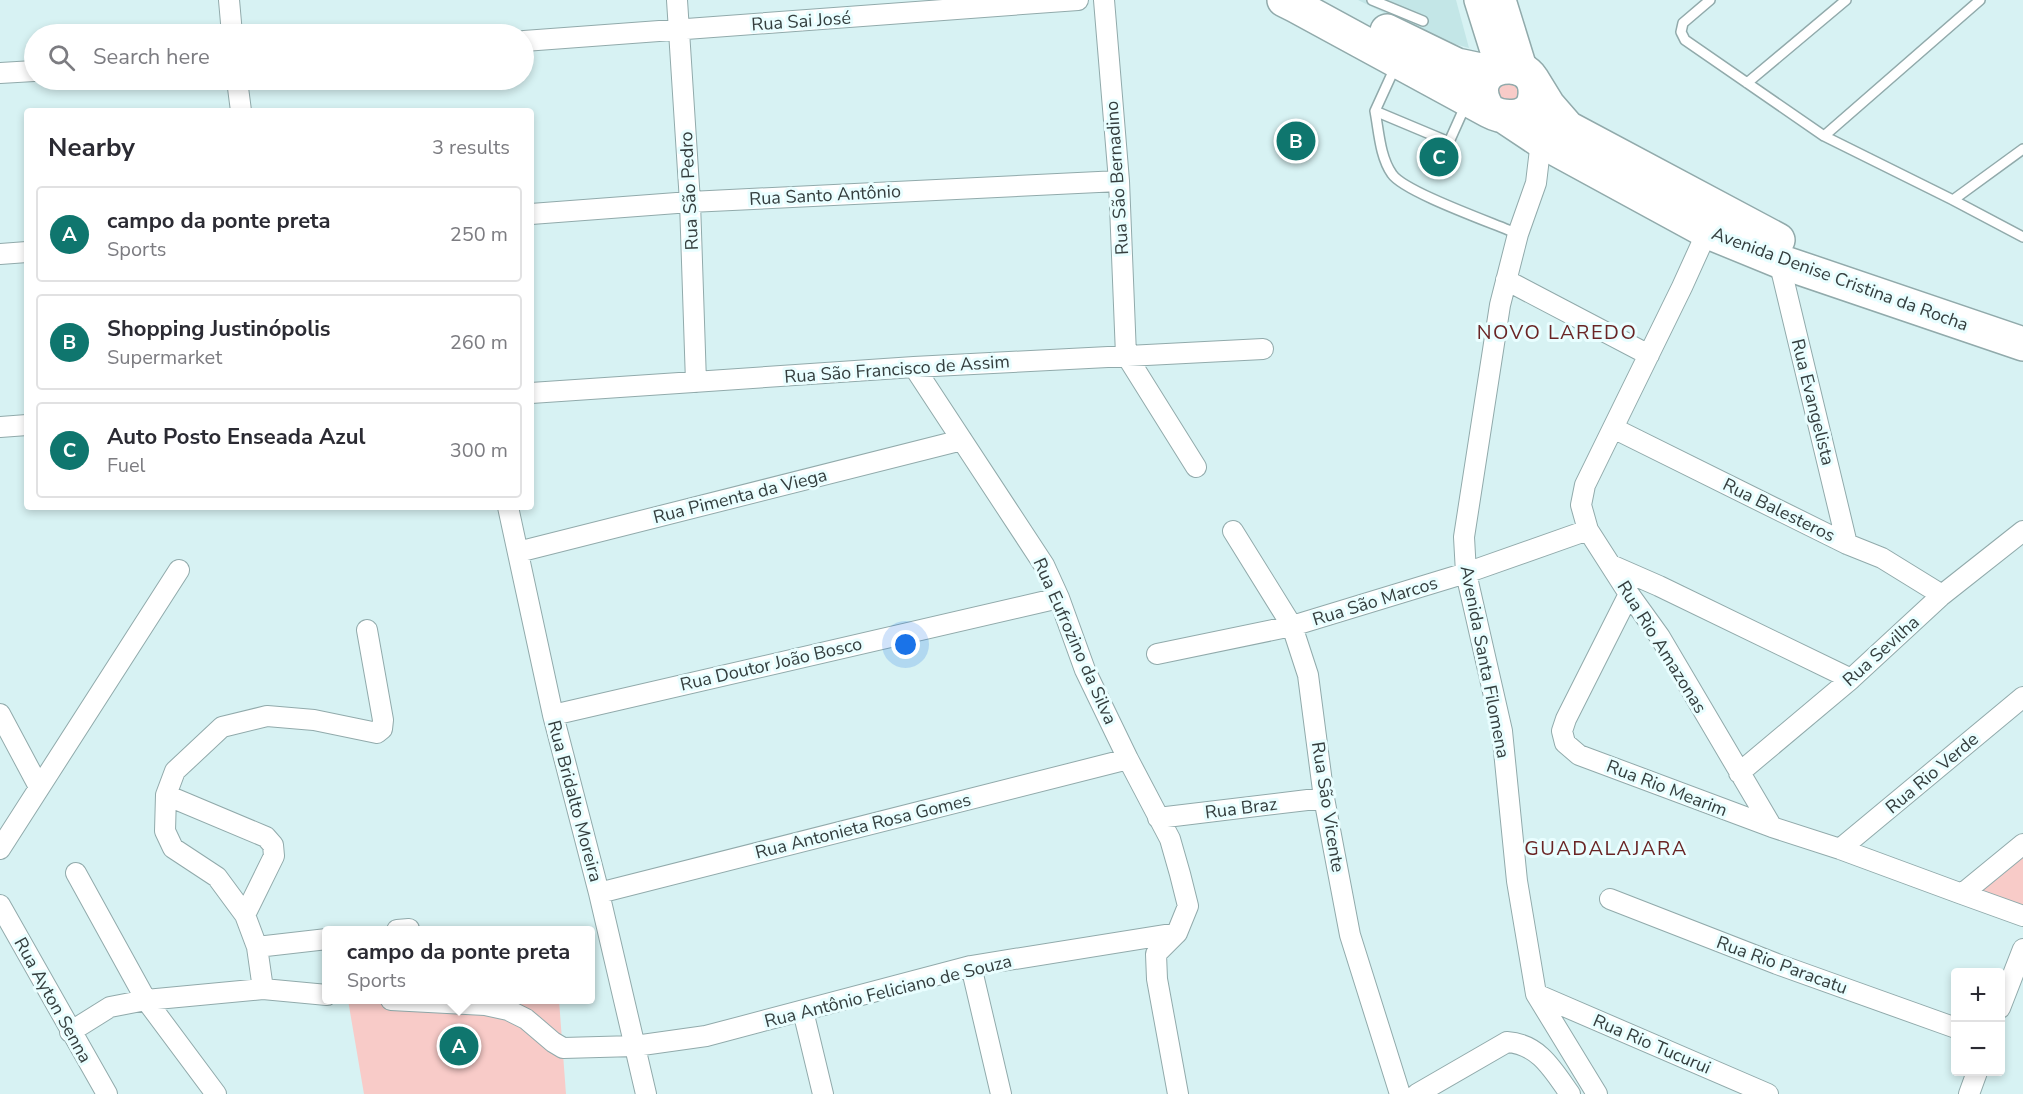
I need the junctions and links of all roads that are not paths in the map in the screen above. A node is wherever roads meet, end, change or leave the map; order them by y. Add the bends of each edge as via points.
1 (229, 0) edge
2 (677, 0) edge
3 (1078, 0) edge
4 (1104, 0) edge
5 (1284, 0) edge
6 (1321, 0) edge
7 (1372, 0) edge
8 (1478, 0) edge
9 (1502, 0) edge
10 (1710, 0) edge
11 (1846, 0) edge
12 (1980, 0) edge
13 (231, 24) edge
14 (679, 31) junction
15 (534, 40) edge
16 (1410, 42) junction
17 (24, 72) edge
18 (1511, 72) junction
19 (0, 73) edge
20 (1747, 83) junction
21 (238, 90) edge
22 (240, 108) edge
23 (1487, 109) junction
24 (1375, 111) junction
25 (1824, 136) junction
26 (1554, 147) junction
27 (2023, 149) edge
28 (1119, 181) junction
29 (1536, 183) junction
30 (1953, 200) junction
31 (690, 202) junction
32 (534, 214) edge
33 (1712, 220) junction
34 (1518, 234) junction
35 (2023, 237) edge
36 (24, 252) edge
37 (0, 254) edge
38 (1779, 261) junction
39 (1506, 280) junction
40 (2023, 327) edge
41 (2023, 344) edge
42 (1263, 349) dead end
43 (1126, 355) junction
44 (1649, 355) junction
45 (914, 367) junction
46 (696, 382) junction
47 (534, 393) edge
48 (24, 425) edge
49 (0, 427) edge
50 (1613, 428) junction
51 (962, 440) junction
52 (1197, 467) dead end
53 (509, 510) edge
54 (1588, 530) junction
55 (1233, 531) dead end
56 (2023, 531) edge
57 (1847, 544) junction
58 (518, 552) junction
59 (1611, 565) junction
60 (179, 570) dead end
61 (1466, 573) junction
62 (1629, 594) junction
63 (1942, 595) junction
64 (1059, 598) junction
65 (1292, 626) junction
66 (368, 630) dead end
67 (1157, 654) dead end
68 (1851, 679) junction
69 (2023, 697) edge
70 (0, 714) edge
71 (553, 715) junction
72 (1128, 759) junction
73 (1739, 772) junction
74 (39, 787) junction
75 (166, 795) junction
76 (1324, 798) junction
77 (1158, 818) junction
78 (1772, 827) junction
79 (2023, 844) edge
80 (0, 849) edge
81 (1840, 849) junction
82 (76, 873) dead end
83 (599, 893) junction
84 (1962, 894) junction
85 (1610, 899) dead end
86 (0, 905) edge
87 (245, 915) junction
88 (2023, 916) edge
89 (1177, 933) junction
90 (322, 940) edge
91 (256, 947) junction
92 (2023, 949) edge
93 (971, 966) junction
94 (263, 989) junction
95 (1536, 994) junction
96 (322, 995) edge
97 (2005, 997) edge
98 (146, 1000) junction
99 (468, 1004) edge
100 (803, 1011) junction
101 (1951, 1026) edge
102 (70, 1032) junction
103 (635, 1046) junction
104 (1975, 1076) edge
105 (107, 1094) edge
106 (216, 1094) edge
107 (646, 1094) edge
108 (823, 1094) edge
109 (1001, 1094) edge
110 (1178, 1094) edge
111 (1400, 1094) edge
112 (1418, 1094) edge
113 (1570, 1094) edge
114 (1597, 1094) edge
115 (1768, 1094) edge
116 (1969, 1094) edge

1 - 13 street
2 - 14 street, Rua São Pedro
3 - 14 street, Rua Sai José
4 - 28 street, Rua São Bernadino
5 - 16 highway, Avenida Denise Cristina da Rocha
6 - 16 highway, Avenida Denise Cristina da Rocha
7 - 16 lane
8 - 18 street via 1494,51
9 - 18 street
10 - 20 lane via 1683,23 1681,32 1685,40
11 - 20 lane
12 - 25 lane
14 - 15 street, Rua Sai José
14 - 31 street, Rua São Pedro
16 - 18 highway, Avenida Denise Cristina da Rocha via 1457,66
16 - 23 highway, Avenida Denise Cristina da Rocha
16 - 24 lane
17 - 19 street
18 - 23 highway via 1482,86
18 - 23 highway via 1535,95 1528,110 1521,115
18 - 33 highway, Avenida Denise Cristina da Rocha via 1568,128
20 - 25 lane
21 - 22 street
23 - 24 lane via 1449,142
23 - 26 highway, Avenida Denise Cristina da Rocha
24 - 34 lane via 1392,176 1409,189
25 - 30 lane
26 - 29 street, Avenida Santa Filomena
26 - 29 street, Avenida Santa Filomena
26 - 33 highway, Avenida Denise Cristina da Rocha
27 - 30 lane
28 - 31 street, Rua Santo Antônio
28 - 43 street, Rua São Bernadino
29 - 34 street, Avenida Santa Filomena
30 - 35 lane
31 - 32 street, Rua Santo Antônio
31 - 46 street, Rua São Pedro
33 - 38 highway, Avenida Denise Cristina da Rocha
33 - 40 highway, Avenida Denise Cristina da Rocha
33 - 44 street, Rua Rio Amazonas
34 - 39 street, Avenida Santa Filomena
36 - 37 street
38 - 41 highway, Avenida Denise Cristina da Rocha
38 - 57 street, Rua Evangelista
39 - 44 street
39 - 61 street, Avenida Santa Filomena via 1464,537
42 - 43 street, Rua São Francisco de Assim
43 - 45 street, Rua São Francisco de Assim
43 - 52 street
44 - 50 street, Rua Rio Amazonas
45 - 46 street, Rua São Francisco de Assim
45 - 51 street, Rua Eufrozino da Silva
46 - 47 street, Rua São Francisco de Assim
48 - 49 street
50 - 54 street, Rua Rio Amazonas via 1585,485 1581,505
50 - 57 street, Rua Balesteros
51 - 58 street, Rua Pimenta da Viega
51 - 64 street, Rua Eufrozino da Silva via 1044,565
53 - 58 street, Rua Bridalto Moreira
54 - 59 street, Rua Rio Amazonas
54 - 61 street, Rua São Marcos
55 - 65 street, Rua São Vicente
56 - 63 street, Rua Sevilha
57 - 63 street, Rua Balesteros via 1882,558
58 - 71 street, Rua Bridalto Moreira
59 - 62 street, Rua Rio Amazonas
59 - 68 street
60 - 74 street
61 - 65 street, Rua São Marcos
61 - 95 street, Avenida Santa Filomena via 1502,731 1517,881
62 - 73 street, Rua Rio Amazonas via 1660,637
62 - 78 street, Rua Rio Mearim via 1566,718 1562,731 1565,743 1580,755
63 - 68 street, Rua Sevilha
64 - 71 street, Rua Doutor João Bosco
64 - 72 street, Rua Eufrozino da Silva via 1085,670
65 - 67 street, Rua São Marcos
65 - 76 street, Rua São Vicente via 1308,675
66 - 75 street via 382,729 377,733 314,720 267,716 222,727 175,771
68 - 73 street, Rua Sevilha
69 - 81 street, Rua Rio Verde
70 - 74 street
71 - 83 street, Rua Bridalto Moreira
72 - 77 street, Rua Eufrozino da Silva
72 - 83 street, Rua Antonieta Rosa Gomes
73 - 78 street, Rua Rio Amazonas
74 - 80 street
75 - 87 street via 165,831 172,848 217,877
75 - 87 street via 266,837 273,845 274,856
76 - 77 street, Rua Braz
76 - 111 street, Rua São Vicente via 1350,935
77 - 89 street, Rua Eufrozino da Silva via 1170,839 1188,906
78 - 81 street
79 - 84 street
81 - 84 street
82 - 98 street
83 - 103 street, Rua Bridalto Moreira
84 - 88 street
85 - 101 street, Rua Rio Paracatu
86 - 102 street, Rua Ayton Senna
87 - 91 street
89 - 93 street, Rua Antônio Feliciano de Souza
89 - 110 street via 1156,954
90 - 91 street
91 - 94 street
92 - 97 street
93 - 100 street, Rua Antônio Feliciano de Souza
93 - 109 street
94 - 96 street
94 - 98 street
95 - 114 street, Avenida Santa Filomena
95 - 115 street, Rua Rio Tucurui
98 - 102 street via 110,1007
98 - 106 street
99 - 103 street, Rua Antônio Feliciano de Souza via 508,1010 563,1048
100 - 103 street, Rua Antônio Feliciano de Souza via 706,1035
100 - 108 street
102 - 105 street, Rua Ayton Senna
103 - 107 street, Rua Bridalto Moreira
104 - 116 street
112 - 113 street via 1508,1042 1521,1043 1542,1056

